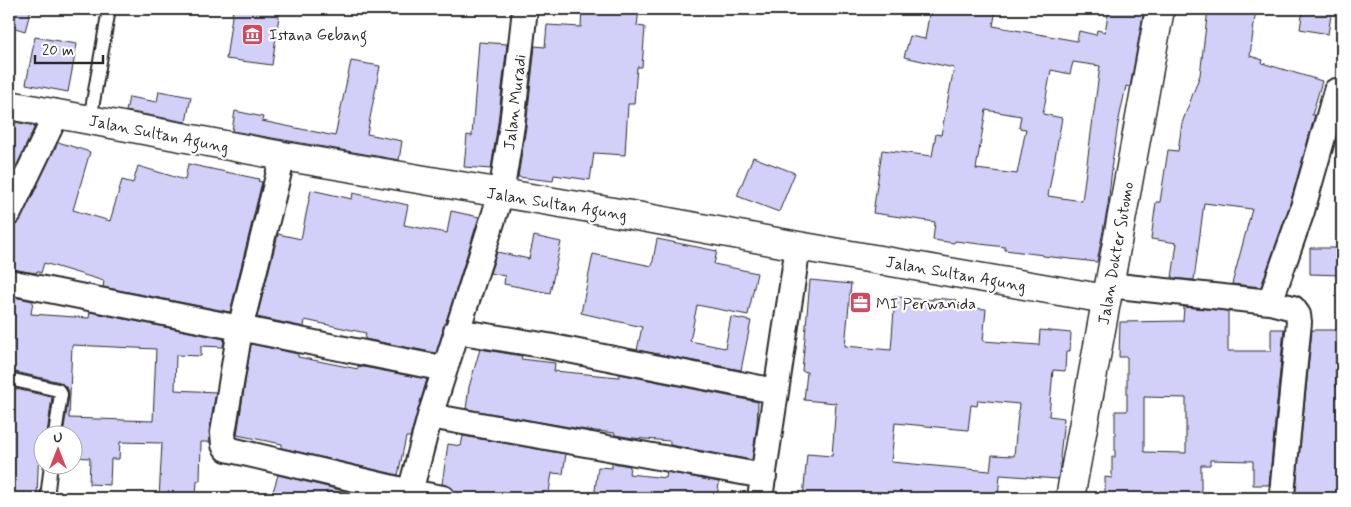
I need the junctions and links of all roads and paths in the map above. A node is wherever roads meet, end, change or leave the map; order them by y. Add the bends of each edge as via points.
1 (109, 9) edge
2 (525, 9) edge
3 (1160, 9) edge
4 (1336, 90) dead end
5 (9, 105) edge
6 (56, 115) junction
7 (90, 120) junction
8 (283, 156) junction
9 (501, 194) junction
10 (9, 213) edge
11 (798, 246) junction
12 (9, 282) edge
13 (1107, 292) junction
14 (1270, 302) junction
15 (240, 329) junction
16 (456, 331) junction
17 (445, 369) junction
18 (9, 379) edge
19 (775, 391) junction
20 (430, 416) junction
21 (56, 424) edge
22 (50, 474) edge
23 (762, 487) edge
24 (410, 492) junction
25 (1282, 494) dead end
26 (47, 498) edge
27 (442, 498) edge
28 (1070, 498) edge

1 - 7 lane
2 - 9 street, Jalan Muradi
3 - 13 main road, Jalan Dokter Sutomo
4 - 14 street via 1302,211
5 - 6 main road, Jalan Sultan Agung
6 - 7 main road, Jalan Sultan Agung
6 - 10 street
7 - 8 main road, Jalan Sultan Agung
8 - 9 main road, Jalan Sultan Agung
8 - 15 street
9 - 11 main road, Jalan Sultan Agung
9 - 16 street, Jalan Muradi
11 - 13 main road, Jalan Sultan Agung
11 - 19 street
12 - 15 street
13 - 14 street, Jalan Sultan Agung
13 - 28 main road, Jalan Dokter Sutomo
14 - 25 street, Jalan Sultan Agung via 1293,308 1299,322
15 - 17 street
15 - 24 street via 223,433 227,449
16 - 17 street, Jalan Muradi
16 - 19 street
17 - 20 street, Jalan Muradi
18 - 21 lane via 58,390 61,394
19 - 23 street
20 - 23 street
20 - 24 street, Jalan Muradi
22 - 26 lane
24 - 27 street

